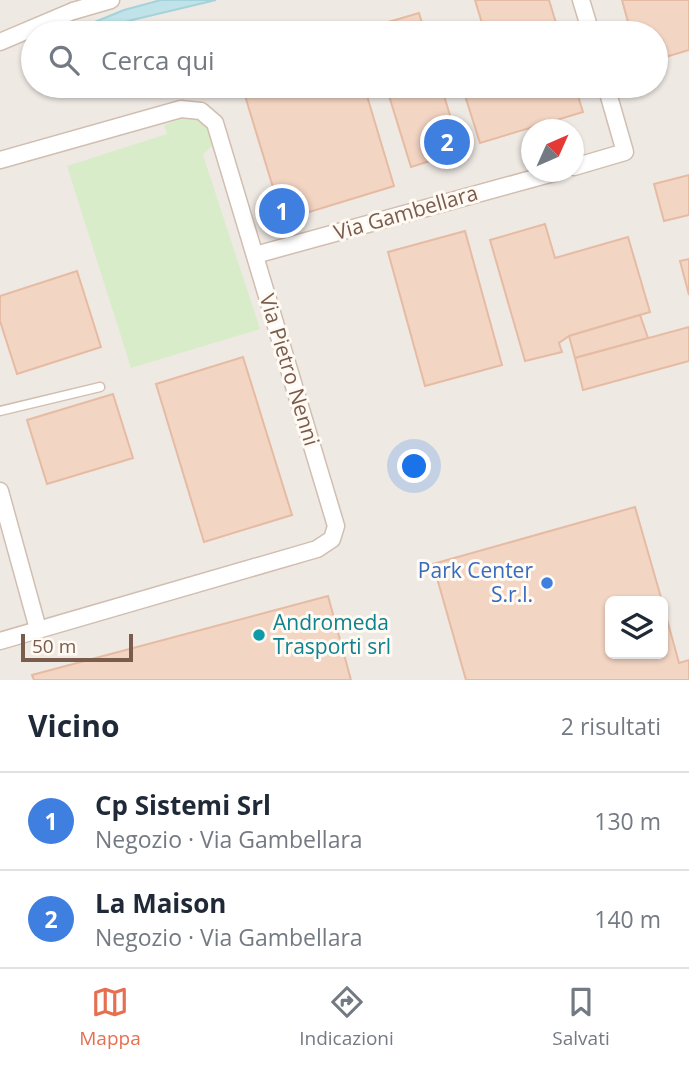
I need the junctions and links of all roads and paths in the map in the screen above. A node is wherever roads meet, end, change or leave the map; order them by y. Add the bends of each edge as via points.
1 (111, 0) edge
2 (581, 0) edge
3 (51, 21) edge
4 (587, 21) edge
5 (21, 34) edge
6 (4, 42) edge
7 (609, 98) edge
8 (0, 160) edge
9 (584, 164) edge
10 (521, 182) edge
11 (255, 256) junction
12 (100, 387) dead end
13 (0, 411) edge
14 (0, 491) edge
15 (38, 629) junction
16 (0, 641) edge

1 - 3 street
2 - 4 street
5 - 6 street
7 - 9 street via 625,152
8 - 11 street, Via Pietro Nenni via 181,109 201,111 215,123
10 - 11 street, Via Gambellara
11 - 15 street, Via Pietro Nenni via 335,526 332,539 317,549
12 - 13 lane
14 - 15 street
15 - 16 street, Via Pietro Nenni

